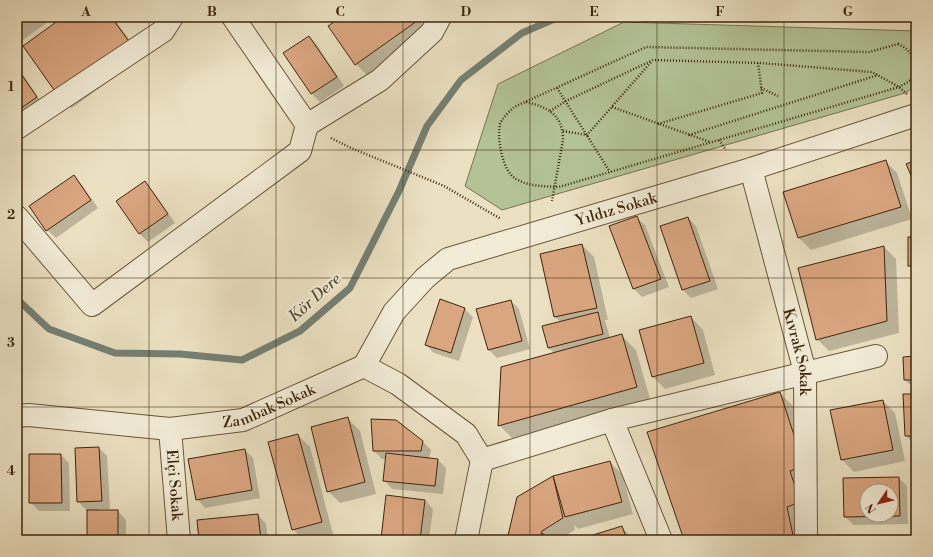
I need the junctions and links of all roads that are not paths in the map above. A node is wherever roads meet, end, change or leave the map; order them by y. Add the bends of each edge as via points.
1 (172, 17) edge
2 (233, 17) edge
3 (440, 17) edge
4 (913, 105) edge
5 (307, 125) junction
6 (17, 128) edge
7 (751, 169) junction
8 (17, 217) edge
9 (876, 356) dead end
10 (364, 366) junction
11 (805, 372) junction
12 (21, 411) edge
13 (612, 420) junction
14 (170, 429) junction
15 (482, 460) junction
16 (179, 540) edge
17 (466, 540) edge
18 (661, 540) edge
19 (806, 540) edge

1 - 6 street via 163,31
2 - 5 street
3 - 5 street via 432,32 380,80
4 - 7 street, Yıldız Sokak
5 - 8 street via 300,151 92,304
7 - 10 street, Yıldız Sokak via 448,259 425,278 394,312
7 - 11 street, Kıvrak Sokak
9 - 11 street
10 - 14 street, Zambak Sokak via 242,420
10 - 15 street via 398,384 466,434
11 - 13 street
11 - 19 street, Kıvrak Sokak
12 - 14 street, Zambak Sokak
13 - 15 street
13 - 18 street
14 - 16 street, Elçi Sokak
15 - 17 street

